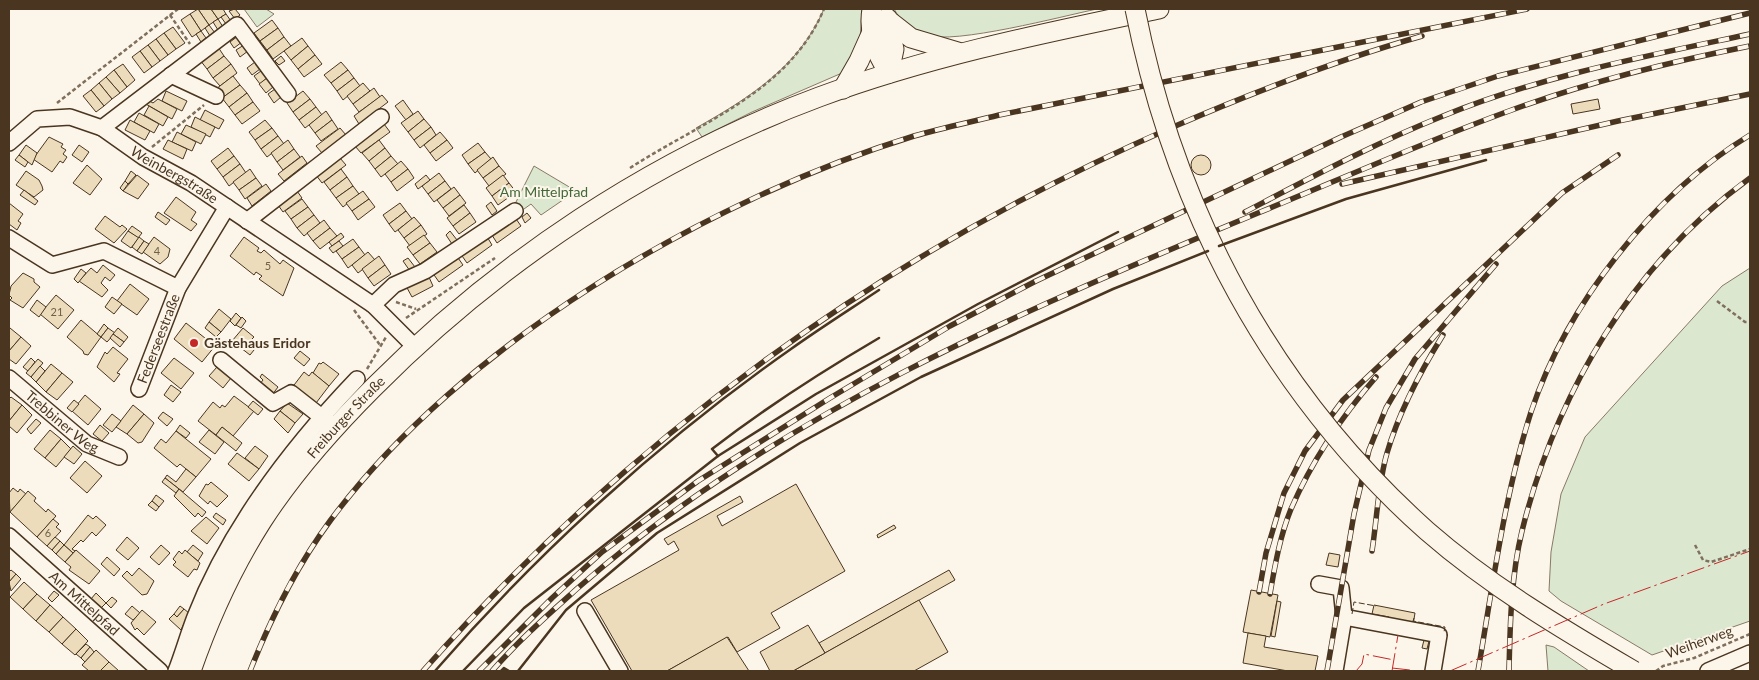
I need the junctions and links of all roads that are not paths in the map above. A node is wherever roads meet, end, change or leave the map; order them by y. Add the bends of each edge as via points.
1 (872, 9) edge
2 (1135, 9) edge
3 (1160, 9) edge
4 (885, 14) edge
5 (872, 32) junction
6 (960, 52) junction
7 (889, 73) junction
8 (171, 75) junction
9 (843, 88) junction
10 (288, 94) dead end
11 (216, 96) road end
12 (381, 117) dead end
13 (102, 128) junction
14 (9, 143) edge
15 (227, 207) junction
16 (515, 211) dead end
17 (247, 221) junction
18 (9, 238) edge
19 (178, 288) junction
20 (377, 301) junction
21 (415, 347) junction
22 (221, 360) dead end
23 (9, 378) edge
24 (357, 379) dead end
25 (139, 389) dead end
26 (328, 422) junction
27 (119, 457) dead end
28 (11, 542) edge
29 (1319, 584) dead end
30 (585, 612) dead end
31 (1344, 617) junction
32 (1750, 653) edge
33 (160, 671) edge
34 (176, 671) edge
35 (191, 671) edge
36 (620, 671) edge
37 (1335, 671) edge
38 (1433, 671) edge
39 (1634, 671) edge
40 (1708, 671) edge

1 - 5 main road
2 - 39 main road, bridge via 1162,121 1190,197 1238,296 1292,381 1342,444 1428,531 1510,595
3 - 6 main road, Freiburger Straße
4 - 6 main road via 911,38
4 - 7 main road via 894,49
5 - 7 main road via 878,58
5 - 9 main road
6 - 7 main road, Freiburger Straße
7 - 9 main road, Freiburger Straße
8 - 10 street via 237,25
8 - 11 street
8 - 13 street
9 - 21 main road, Freiburger Straße via 728,137 642,181 574,224 474,295
12 - 17 street
13 - 14 street, Weinbergstraße via 70,117 37,119
13 - 15 street, Weinbergstraße via 143,157
15 - 17 street, Weinbergstraße
15 - 19 street, Federseestraße
16 - 20 street via 425,271 394,285
17 - 20 street, Weinbergstraße
18 - 19 street, Federseestraße via 52,265 104,251
19 - 25 street, Federseestraße
20 - 21 street, Weinbergstraße
21 - 26 main road, Freiburger Straße
22 - 26 street via 273,403 291,393
23 - 27 street, Trebbiner Weg via 87,444
24 - 26 street
26 - 34 street via 284,464 230,545 195,616
26 - 35 main road, Freiburger Straße via 242,554 207,626
28 - 33 street, Am Mittelpfad
29 - 31 street via 1341,588
30 - 36 street
31 - 37 street
31 - 38 street via 1439,634
32 - 40 street

